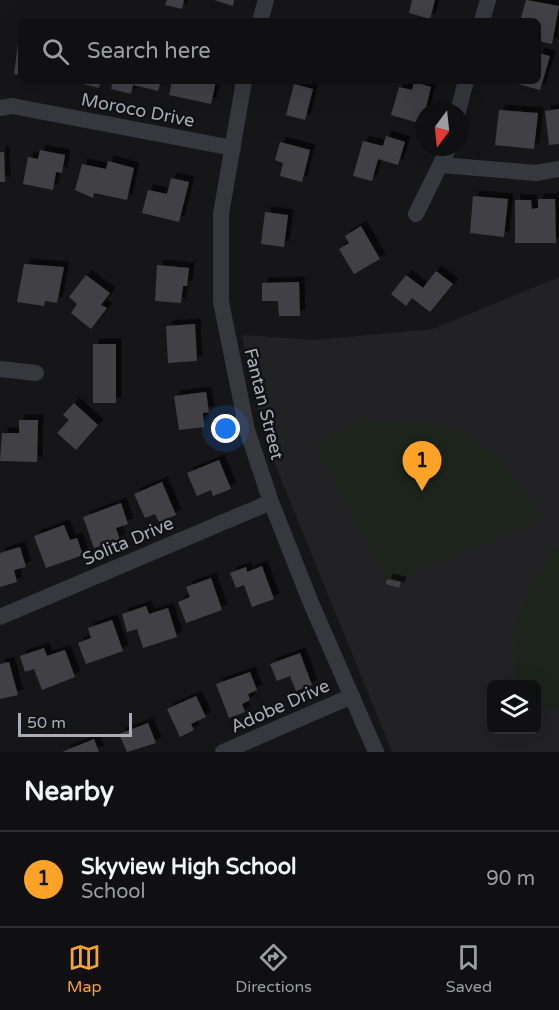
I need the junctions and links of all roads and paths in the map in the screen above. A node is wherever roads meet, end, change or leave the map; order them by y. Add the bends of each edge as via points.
1 (266, 0) edge
2 (488, 0) edge
3 (261, 18) edge
4 (483, 18) edge
5 (244, 84) edge
6 (465, 84) edge
7 (460, 102) edge
8 (0, 108) edge
9 (233, 148) junction
10 (445, 156) edge
11 (441, 165) junction
12 (559, 169) edge
13 (416, 214) dead end
14 (0, 369) edge
15 (36, 373) dead end
16 (271, 502) junction
17 (0, 616) edge
18 (352, 696) junction
19 (223, 752) edge
20 (376, 752) edge

1 - 3 street
2 - 4 street
5 - 9 street, Fantan Street
6 - 7 street
8 - 9 street, Moroco Drive via 12,106
9 - 16 street, Fantan Street via 221,214 221,302 247,430
10 - 11 street
11 - 12 street via 536,173
11 - 13 street
14 - 15 street
16 - 17 street, Solita Drive
16 - 18 street, Fantan Street
18 - 19 street, Adobe Drive
18 - 20 street, Fantan Street

